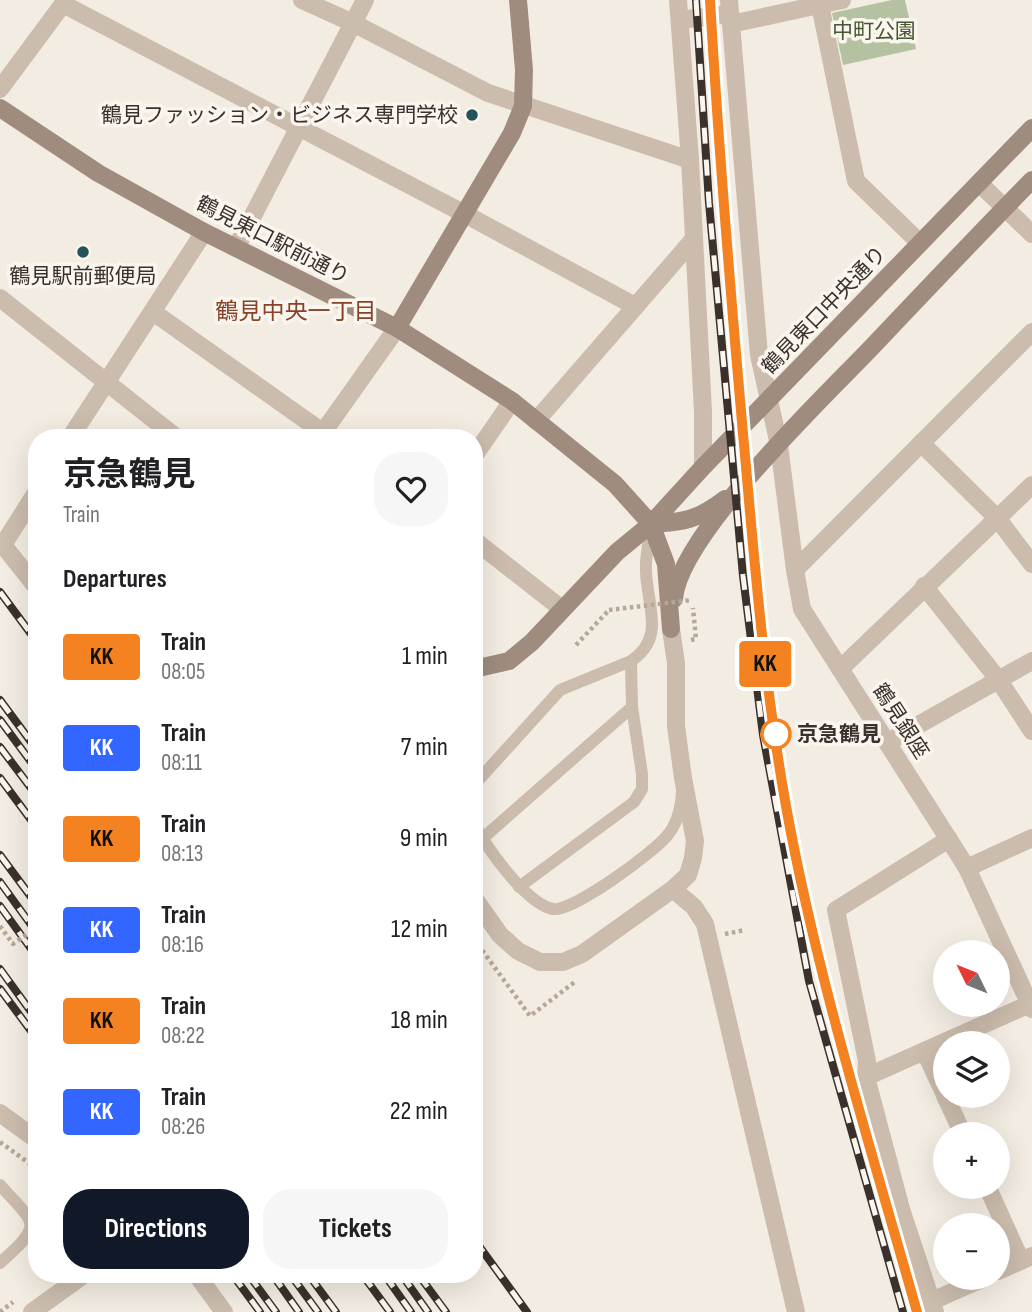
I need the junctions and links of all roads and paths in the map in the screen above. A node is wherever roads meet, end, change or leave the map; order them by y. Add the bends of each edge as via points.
1 (302, 0) edge
2 (365, 0) edge
3 (518, 0) edge
4 (678, 0) edge
5 (842, 0) edge
6 (65, 2) edge
7 (820, 5) junction
8 (730, 13) edge
9 (680, 20) junction
10 (353, 23) junction
11 (0, 89) edge
12 (523, 106) junction
13 (0, 108) edge
14 (299, 127) junction
15 (1032, 128) edge
16 (690, 160) junction
17 (1032, 180) edge
18 (979, 183) junction
19 (1004, 207) junction
20 (463, 213) junction
21 (204, 232) junction
22 (1032, 234) edge
23 (694, 240) junction
24 (920, 243) junction
25 (236, 248) junction
26 (0, 298) edge
27 (635, 306) junction
28 (153, 312) junction
29 (397, 328) junction
30 (1032, 331) edge
31 (105, 382) junction
32 (769, 400) junction
33 (512, 401) junction
34 (536, 421) junction
35 (76, 429) edge
36 (165, 429) edge
37 (314, 429) edge
38 (329, 429) edge
39 (483, 443) edge
40 (922, 443) junction
41 (779, 445) junction
42 (703, 467) junction
43 (1032, 485) edge
44 (740, 487) junction
45 (28, 504) edge
46 (997, 518) junction
47 (651, 524) junction
48 (1, 543) edge
49 (483, 547) edge
50 (1032, 564) edge
51 (795, 570) junction
52 (28, 577) edge
53 (924, 586) junction
54 (692, 600) dead end
55 (562, 608) junction
56 (671, 629) junction
57 (576, 645) dead end
58 (1032, 661) edge
59 (631, 662) junction
60 (483, 667) edge
61 (840, 669) junction
62 (998, 679) junction
63 (632, 707) junction
64 (1032, 731) edge
65 (888, 742) junction
66 (483, 775) edge
67 (683, 778) junction
68 (483, 838) joint
69 (1032, 838) edge
70 (949, 839) junction
71 (967, 868) junction
72 (519, 887) junction
73 (673, 889) junction
74 (483, 911) edge
75 (0, 926) edge
76 (28, 933) edge
77 (1031, 1005) edge
78 (925, 1052) junction
79 (933, 1069) edge
80 (866, 1077) junction
81 (0, 1113) edge
82 (28, 1133) edge
83 (0, 1142) edge
84 (28, 1162) edge
85 (0, 1185) edge
86 (994, 1199) edge
87 (28, 1216) edge
88 (28, 1236) edge
89 (1026, 1259) edge
90 (0, 1263) edge
91 (1010, 1266) edge
92 (72, 1283) edge
93 (203, 1283) edge
94 (963, 1290) edge
95 (933, 1307) edge
96 (32, 1312) edge
97 (225, 1312) edge
98 (796, 1312) edge

1 - 10 street
2 - 10 street
3 - 12 street
4 - 9 street
5 - 7 street
6 - 11 street
6 - 14 street
7 - 8 street
7 - 24 street via 856,181
8 - 9 street
8 - 32 street, 鶴見銀座 via 759,355
9 - 16 street
10 - 12 street via 488,93
10 - 14 street
12 - 16 street
12 - 20 street via 512,133
13 - 21 street, 鶴見東口駅前通り via 98,173
14 - 20 street
14 - 25 street
15 - 18 street, 鶴見東口中央通り
16 - 23 street
17 - 19 street
18 - 19 street
18 - 24 street, 鶴見東口中央通り
19 - 22 street
19 - 41 street
20 - 27 street
20 - 29 street
21 - 25 street, 鶴見東口駅前通り
21 - 28 street
23 - 27 street
23 - 42 street
24 - 32 street, 鶴見東口中央通り
25 - 29 street, 鶴見東口駅前通り
26 - 31 street
27 - 34 street
28 - 31 street
28 - 37 street
29 - 33 street, 鶴見東口駅前通り
29 - 38 street
30 - 40 street
31 - 35 street
31 - 36 street
32 - 41 street, 鶴見銀座
32 - 42 street, 鶴見東口中央通り
33 - 34 street, 鶴見東口駅前通り
33 - 39 street
34 - 47 street, 鶴見東口駅前通り via 615,484
40 - 46 street
40 - 51 street
41 - 44 street
41 - 51 street, 鶴見銀座
42 - 47 street, 鶴見東口中央通り
43 - 46 street
44 - 47 street via 709,511 685,522
44 - 56 street via 685,563 675,587
45 - 48 street
46 - 50 street
46 - 53 street
47 - 55 street, 鶴見東口中央通り
47 - 56 street via 666,564
47 - 59 lane via 646,569 651,641
48 - 52 street
49 - 55 street
51 - 61 street, 鶴見銀座 via 802,609
53 - 61 street
53 - 62 street
54 - 57 path, bridge via 609,610
55 - 60 street, 鶴見東口中央通り via 509,661
56 - 67 street
58 - 62 street
59 - 63 lane
59 - 66 lane via 560,690
61 - 65 street, 鶴見銀座
62 - 64 street
62 - 65 street
63 - 68 lane
63 - 72 lane via 642,774 642,789 634,802
65 - 70 street, 鶴見銀座
67 - 72 lane via 681,804 667,836 585,899 552,909
67 - 73 street via 695,841 688,876
68 - 72 lane
69 - 71 street
70 - 71 street, 鶴見銀座
70 - 80 street via 836,911 867,1061
71 - 77 street, 鶴見銀座
73 - 74 street via 582,954 563,962 540,962 518,951
73 - 98 street via 694,907 705,925
75 - 76 path, bridge via 13,944
77 - 78 street
78 - 79 street
78 - 80 street
80 - 95 street
81 - 82 street
83 - 84 path
85 - 87 lane
86 - 89 street
88 - 90 lane
89 - 91 street
92 - 96 street
93 - 97 street
94 - 95 street

